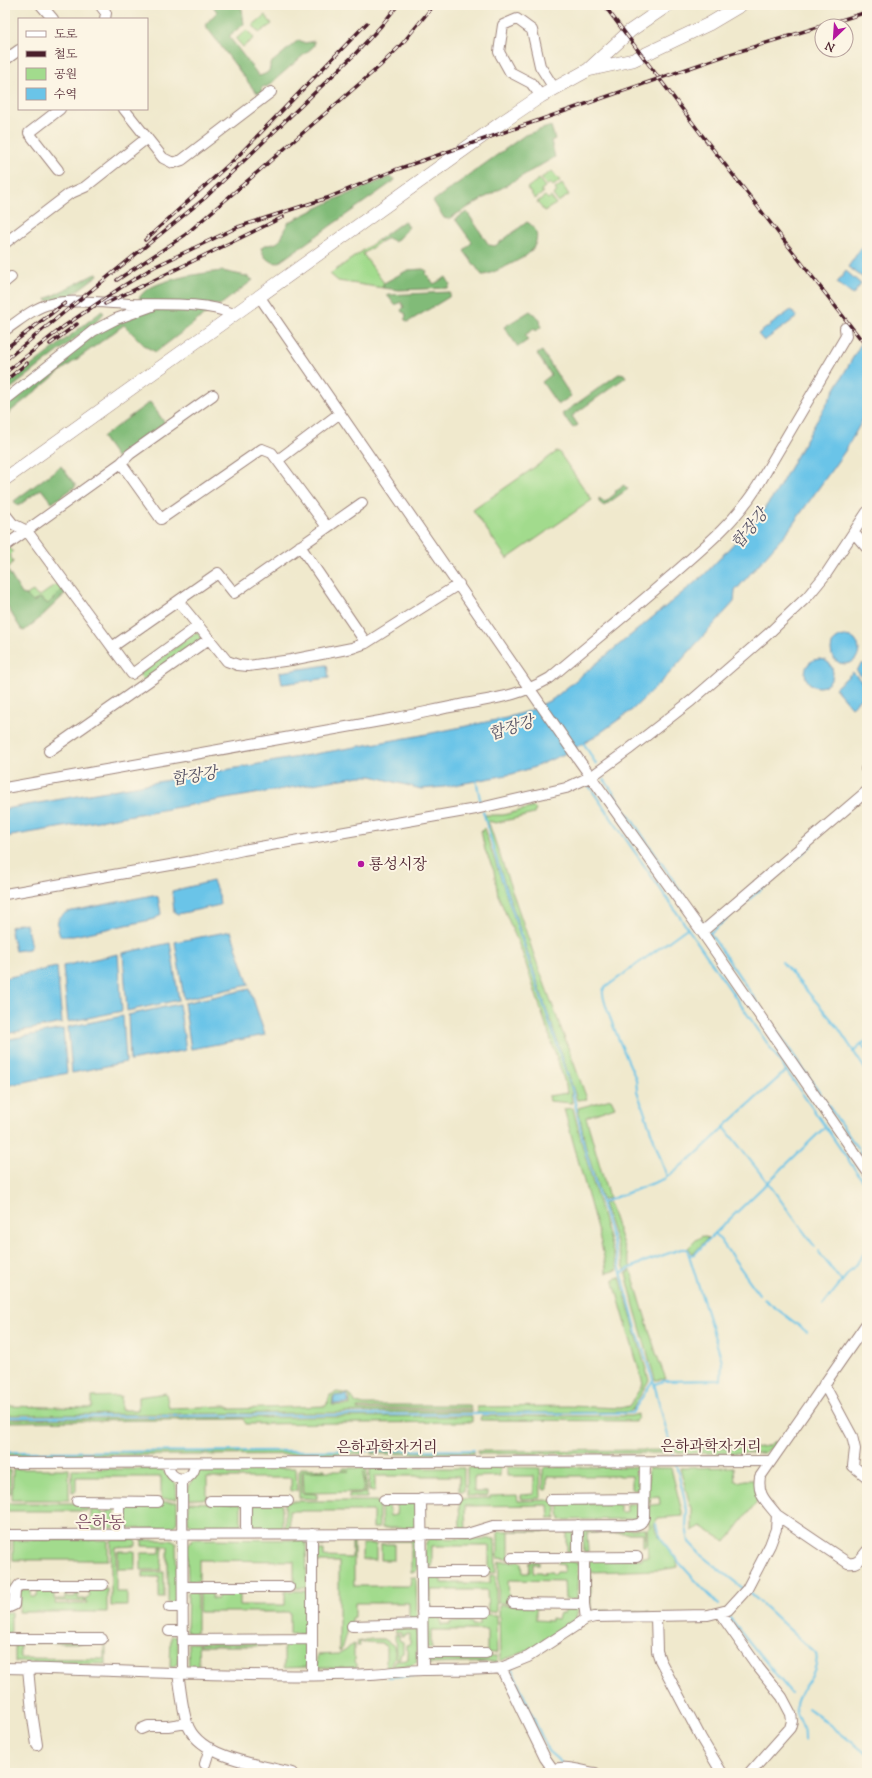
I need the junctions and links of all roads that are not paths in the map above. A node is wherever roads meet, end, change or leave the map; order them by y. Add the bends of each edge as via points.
1 (42, 5) edge
2 (100, 5) edge
3 (668, 5) edge
4 (741, 5) edge
5 (52, 18) edge
6 (105, 18) edge
7 (18, 51) edge
8 (5, 60) edge
9 (588, 70) junction
10 (554, 88) junction
11 (271, 92) dead end
12 (541, 96) junction
13 (59, 110) edge
14 (125, 110) edge
15 (147, 138) junction
16 (58, 170) dead end
17 (5, 243) edge
18 (259, 296) junction
19 (156, 305) junction
20 (234, 314) junction
21 (845, 328) dead end
22 (5, 330) edge
23 (213, 395) dead end
24 (5, 400) edge
25 (340, 413) junction
26 (278, 460) junction
27 (121, 463) junction
28 (5, 479) edge
29 (362, 503) dead end
30 (867, 512) edge
31 (5, 514) edge
32 (327, 527) junction
33 (27, 531) junction
34 (854, 534) junction
35 (5, 546) edge
36 (300, 546) junction
37 (866, 547) dead end
38 (460, 584) junction
39 (178, 601) junction
40 (198, 626) junction
41 (209, 639) junction
42 (366, 643) junction
43 (112, 647) junction
44 (132, 674) junction
45 (141, 686) junction
46 (534, 692) junction
47 (49, 751) dead end
48 (592, 776) junction
49 (5, 788) edge
50 (867, 790) edge
51 (5, 894) edge
52 (702, 932) junction
53 (867, 1171) edge
54 (867, 1323) edge
55 (824, 1384) junction
56 (770, 1461) junction
57 (645, 1462) junction
58 (5, 1463) edge
59 (168, 1463) junction
60 (195, 1463) junction
61 (867, 1477) edge
62 (182, 1479) junction
63 (421, 1499) junction
64 (456, 1499) dead end
65 (644, 1499) junction
66 (550, 1500) dead end
67 (77, 1501) dead end
68 (210, 1501) dead end
69 (288, 1501) dead end
70 (119, 1502) junction
71 (158, 1502) dead end
72 (246, 1502) junction
73 (390, 1502) dead end
74 (776, 1515) junction
75 (578, 1525) junction
76 (119, 1534) junction
77 (182, 1534) junction
78 (246, 1534) junction
79 (312, 1534) junction
80 (422, 1534) junction
81 (5, 1535) edge
82 (867, 1551) edge
83 (581, 1557) junction
84 (637, 1557) dead end
85 (512, 1558) dead end
86 (422, 1572) junction
87 (485, 1572) dead end
88 (103, 1585) dead end
89 (289, 1586) dead end
90 (183, 1587) junction
91 (513, 1603) dead end
92 (584, 1604) junction
93 (183, 1606) junction
94 (169, 1607) dead end
95 (5, 1608) edge
96 (422, 1612) junction
97 (486, 1612) dead end
98 (720, 1614) junction
99 (656, 1617) junction
100 (586, 1619) junction
101 (422, 1624) junction
102 (352, 1626) dead end
103 (169, 1631) dead end
104 (183, 1635) junction
105 (5, 1639) edge
106 (102, 1639) dead end
107 (312, 1639) junction
108 (423, 1653) junction
109 (486, 1654) dead end
110 (5, 1668) edge
111 (28, 1668) junction
112 (501, 1668) junction
113 (423, 1670) junction
114 (180, 1674) junction
115 (312, 1674) junction
116 (187, 1723) junction
117 (141, 1729) dead end
118 (37, 1745) dead end
119 (210, 1748) junction
120 (205, 1764) dead end
121 (548, 1771) edge
122 (292, 1773) edge
123 (595, 1773) edge
124 (722, 1773) edge
125 (750, 1773) edge

1 - 5 street
2 - 6 street via 106,13
3 - 9 main road via 630,31
4 - 9 main road via 633,60
7 - 8 street
9 - 10 main road
10 - 12 main road
10 - 12 street via 540,66 532,30 517,18 503,24 499,52 502,58 510,72 531,83
11 - 15 street via 178,162 173,163 163,158
12 - 18 main road
13 - 16 street via 29,133
14 - 15 street
15 - 17 street
18 - 20 main road
18 - 25 street
19 - 20 street via 214,307
19 - 22 street via 59,302 41,307
19 - 24 street via 116,319 93,331
20 - 28 main road
21 - 46 street via 846,336 757,487 725,528
23 - 27 street
25 - 26 street
25 - 38 street
26 - 27 street via 272,453 262,449 162,519
26 - 32 street
27 - 33 street
29 - 32 street
30 - 34 street
31 - 33 street via 13,524
32 - 36 street
33 - 35 street
33 - 43 street
34 - 37 street
34 - 48 street via 826,574 788,616 691,701
36 - 39 street via 234,593 218,573
36 - 42 street
38 - 42 street
38 - 46 street
39 - 40 street
39 - 43 street
40 - 41 street
40 - 44 street
41 - 42 street via 227,661 248,666 291,660
41 - 45 street
43 - 44 street
44 - 45 street
45 - 47 street
46 - 48 street
46 - 49 street
48 - 51 street via 561,790 481,808
48 - 52 street
50 - 52 street
52 - 53 street
54 - 55 street
55 - 56 street
55 - 61 street via 852,1436 855,1449 853,1466
56 - 57 street, 은하과학자거리
56 - 74 street via 760,1477 758,1487
57 - 60 street, 은하과학자거리
57 - 65 street
58 - 59 street, 은하과학자거리
59 - 60 street, 은하과학자거리
59 - 62 street via 171,1475
60 - 62 street via 192,1473
62 - 77 street
63 - 64 street
63 - 73 street
63 - 80 street
65 - 66 street
65 - 75 street via 644,1517 640,1524
67 - 70 street
68 - 72 street
69 - 72 street
70 - 71 street
70 - 76 street
72 - 78 street
74 - 82 street via 848,1563 858,1562
74 - 98 street via 776,1529 746,1591 728,1610
75 - 80 street via 493,1526 468,1534
75 - 83 street
76 - 77 street
76 - 81 street
77 - 78 street
77 - 90 street
78 - 79 street
79 - 80 street
79 - 107 street
80 - 86 street
83 - 84 street
83 - 85 street
83 - 92 street
86 - 87 street
86 - 96 street
88 - 95 street via 18,1585 14,1605
89 - 90 street
90 - 93 street
91 - 92 street
92 - 100 street
93 - 94 street
93 - 104 street
96 - 97 street
96 - 101 street
98 - 99 street
98 - 125 street via 782,1697 791,1714 790,1728
99 - 100 street
99 - 124 street via 657,1651 660,1660
100 - 112 street via 528,1657
101 - 102 street
101 - 108 street
103 - 104 street
104 - 107 street
104 - 114 street
105 - 106 street
107 - 115 street
108 - 109 street
108 - 113 street
110 - 111 street
111 - 114 street
111 - 118 street
112 - 113 street
112 - 121 street via 545,1758
113 - 115 street via 372,1674
114 - 115 street
114 - 116 street
116 - 117 street via 148,1726
116 - 119 street via 194,1735
119 - 120 street
119 - 122 street via 233,1758
121 - 123 street via 564,1768

